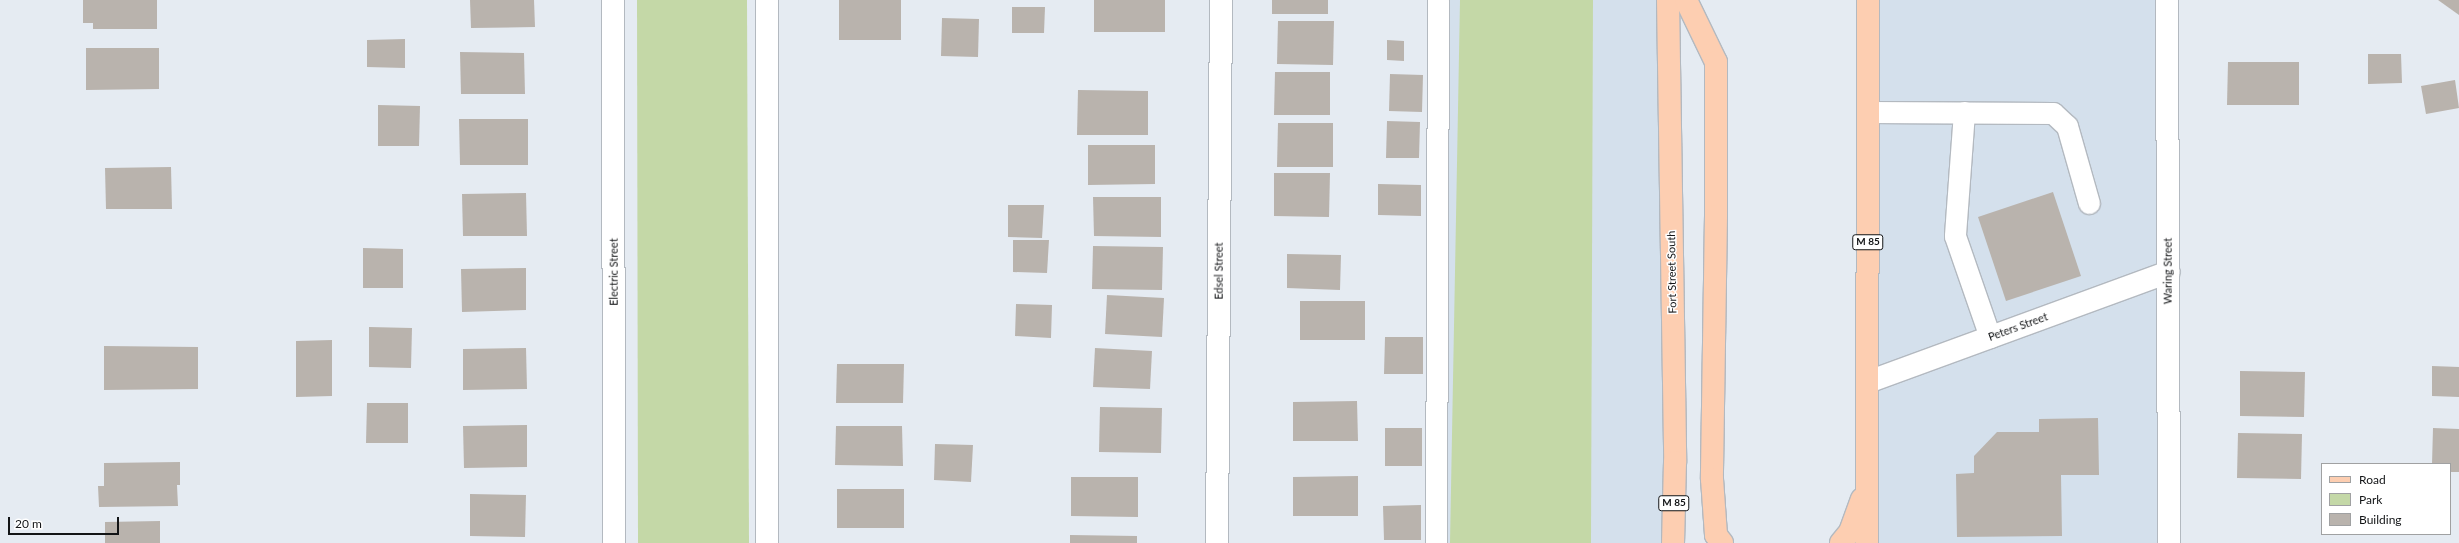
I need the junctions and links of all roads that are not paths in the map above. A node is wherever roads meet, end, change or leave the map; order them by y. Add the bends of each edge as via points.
1 (613, 0) edge
2 (767, 0) edge
3 (1221, 0) edge
4 (1438, 0) edge
5 (1668, 0) edge
6 (1686, 0) edge
7 (1868, 0) edge
8 (2167, 0) edge
9 (1868, 112) junction
10 (1964, 112) junction
11 (2089, 203) dead end
12 (2168, 272) junction
13 (1990, 337) junction
14 (1868, 382) junction
15 (1868, 483) junction
16 (614, 543) edge
17 (767, 543) edge
18 (1217, 543) edge
19 (1436, 543) edge
20 (1673, 543) edge
21 (1722, 543) edge
22 (1841, 543) edge
23 (1867, 543) edge
24 (2169, 543) edge

1 - 16 street, Electric Street
2 - 17 street
3 - 18 street, Edsel Street
4 - 19 lane
5 - 20 main road, Fort Street South / M 85 via 1675,462
6 - 21 main road via 1716,62 1712,478 1716,536
7 - 9 main road, M 85
8 - 12 street, Waring Street
9 - 10 lane
9 - 14 main road, M 85
10 - 11 lane via 2053,113 2067,126
10 - 13 lane via 1955,236
12 - 13 street, Peters Street
12 - 24 street, Waring Street
13 - 14 street, Peters Street
14 - 15 main road, M 85
15 - 22 main road via 1850,532
15 - 23 main road, M 85

